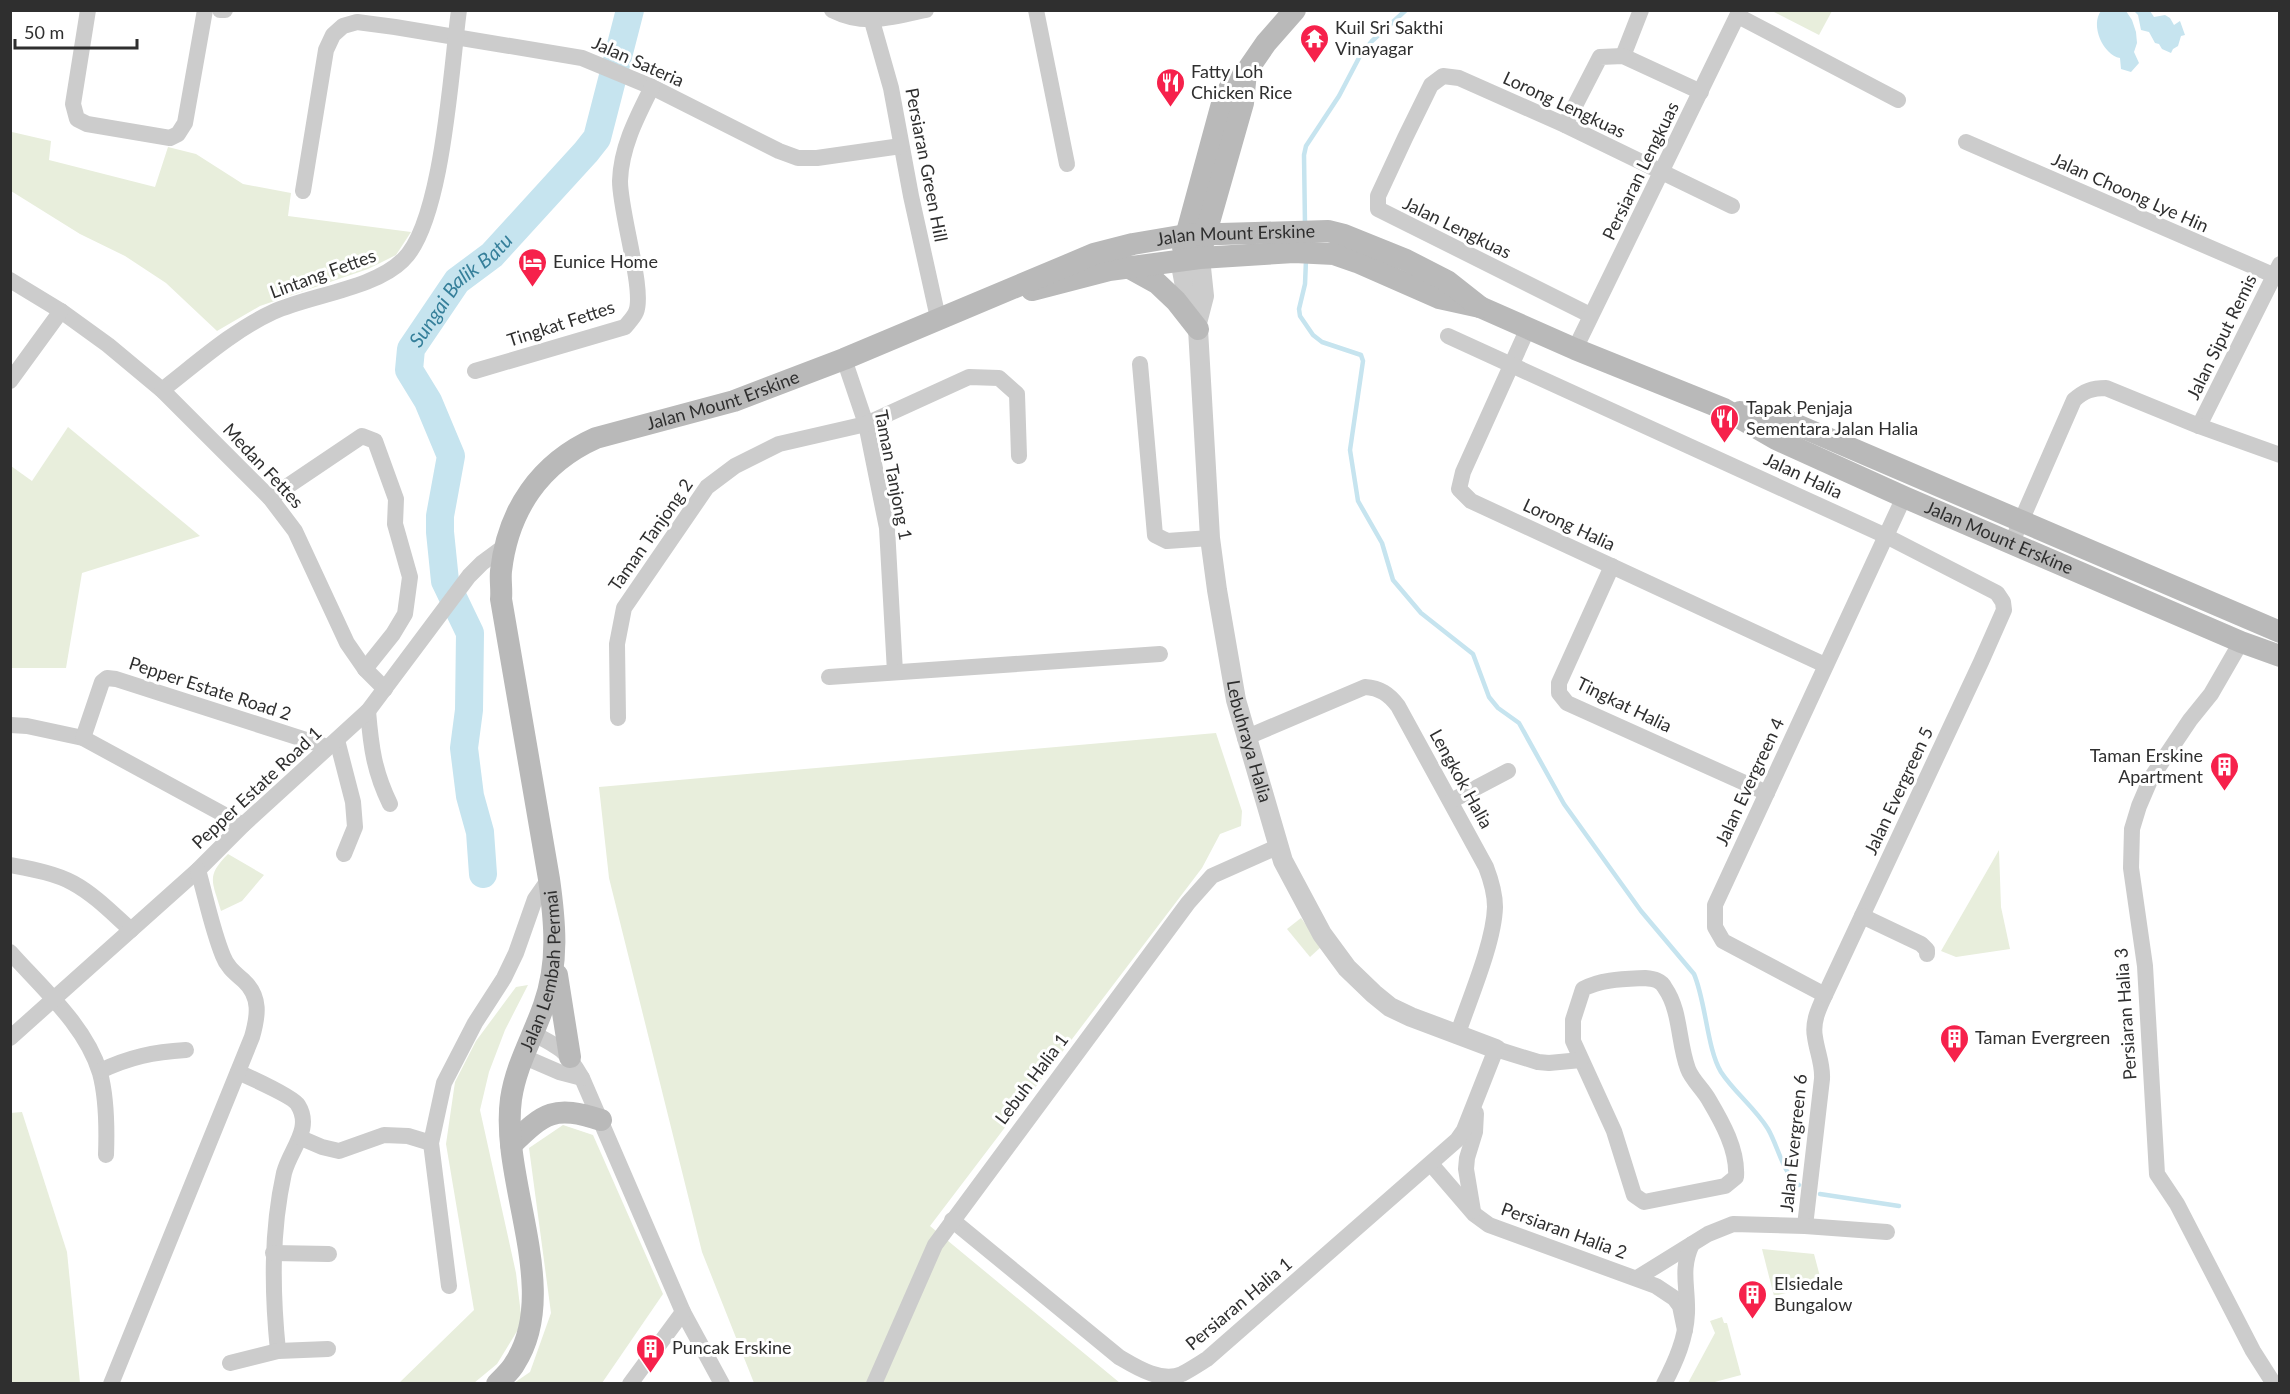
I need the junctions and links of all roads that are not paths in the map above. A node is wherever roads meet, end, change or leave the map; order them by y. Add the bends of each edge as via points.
1 (88, 10) edge
2 (206, 10) edge
3 (459, 10) edge
4 (926, 10) edge
5 (1036, 10) edge
6 (1295, 10) edge
7 (1641, 10) edge
8 (841, 13) edge
9 (1739, 13) edge
10 (872, 21) junction
11 (456, 36) junction
12 (1623, 56) junction
13 (1443, 76) joint
14 (652, 87) junction
15 (1701, 92) junction
16 (1898, 100) dead end
17 (1565, 125) junction
18 (1966, 142) dead end
19 (901, 146) junction
20 (1067, 164) dead end
21 (1661, 173) junction
22 (303, 191) dead end
23 (1732, 207) dead end
24 (1196, 234) junction
25 (1304, 242) junction
26 (1190, 259) junction
27 (1128, 267) junction
28 (2278, 273) edge
29 (10, 280) edge
30 (984, 301) junction
31 (62, 311) junction
32 (1590, 315) junction
33 (938, 318) junction
34 (1197, 326) junction
35 (1528, 328) junction
36 (1448, 336) dead end
37 (1575, 349) junction
38 (844, 359) junction
39 (1140, 364) dead end
40 (1511, 366) junction
41 (475, 371) dead end
42 (10, 381) edge
43 (162, 390) junction
44 (1725, 410) junction
45 (866, 424) junction
46 (2199, 426) junction
47 (1830, 440) junction
48 (2280, 455) edge
49 (1019, 456) dead end
50 (1904, 497) junction
51 (270, 498) junction
52 (1976, 503) junction
53 (2021, 522) junction
54 (1886, 536) junction
55 (1210, 538) junction
56 (2011, 544) junction
57 (505, 546) junction
58 (1612, 566) junction
59 (2132, 568) junction
60 (2003, 602) joint
61 (2280, 632) edge
62 (2241, 642) junction
63 (2280, 642) edge
64 (1160, 654) dead end
65 (2280, 656) edge
66 (1825, 664) junction
67 (365, 669) junction
68 (895, 672) junction
69 (829, 677) dead end
70 (385, 688) junction
71 (368, 711) junction
72 (618, 718) dead end
73 (10, 725) edge
74 (83, 738) junction
75 (1245, 738) junction
76 (333, 744) junction
77 (1508, 771) dead end
78 (1767, 793) junction
79 (1451, 801) junction
80 (390, 804) dead end
81 (243, 825) junction
82 (1277, 847) junction
83 (344, 854) dead end
84 (10, 865) edge
85 (198, 870) junction
86 (549, 879) junction
87 (1862, 916) junction
88 (131, 930) junction
89 (10, 952) edge
90 (1927, 954) dead end
91 (554, 959) junction
92 (1825, 995) junction
93 (53, 1000) junction
94 (532, 1033) junction
95 (1457, 1036) junction
96 (10, 1038) edge
97 (1496, 1049) junction
98 (186, 1050) dead end
99 (522, 1056) junction
100 (570, 1057) junction
101 (1581, 1060) junction
102 (100, 1071) junction
103 (238, 1072) junction
104 (582, 1078) junction
105 (1477, 1097) junction
106 (601, 1120) junction
107 (301, 1138) junction
108 (431, 1143) junction
109 (511, 1145) junction
110 (106, 1155) dead end
111 (1431, 1164) junction
112 (1474, 1214) junction
113 (952, 1220) junction
114 (1805, 1226) junction
115 (1887, 1232) dead end
116 (1692, 1244) junction
117 (273, 1253) junction
118 (329, 1254) dead end
119 (1636, 1278) junction
120 (449, 1286) dead end
121 (683, 1312) junction
122 (1685, 1330) junction
123 (328, 1349) dead end
124 (278, 1352) junction
125 (230, 1363) dead end
126 (111, 1383) edge
127 (497, 1383) edge
128 (630, 1383) edge
129 (722, 1383) edge
130 (874, 1383) edge
131 (1664, 1383) edge
132 (2274, 1383) edge

1 - 2 street via 73,104 77,119 170,138 185,123
3 - 11 street, Lintang Fettes
4 - 10 street
5 - 20 street
6 - 24 main road via 1223,99
7 - 12 street
8 - 10 street
9 - 15 street, Persiaran Lengkuas
9 - 16 street
10 - 19 street, Persiaran Green Hill via 891,88
11 - 14 street, Jalan Sateria via 582,58
11 - 22 street, Jalan Sateria via 357,22 343,26 333,35 326,50
11 - 43 street, Lintang Fettes via 429,213 404,260 388,272 250,324
12 - 15 street
12 - 17 street via 1600,57
13 - 17 street, Lorong Lengkuas via 1459,78
13 - 32 street, Jalan Lengkuas via 1431,85 1378,196 1378,209
14 - 19 street, Jalan Sateria via 798,158
14 - 41 street, Tingkat Fettes via 630,131 620,183 639,297 636,313 625,327
15 - 21 street, Persiaran Lengkuas
17 - 21 street, Lorong Lengkuas
18 - 28 street, Jalan Choong Lye Hin
19 - 33 street, Persiaran Green Hill
21 - 23 street, Lorong Lengkuas
21 - 32 street, Persiaran Lengkuas
24 - 25 main road, Jalan Mount Erskine
24 - 26 main road
24 - 30 main road, Jalan Mount Erskine via 1094,254
25 - 26 main road, Jalan Mount Erskine
25 - 35 main road, Jalan Mount Erskine via 1328,231 1344,235 1448,281 1480,307
26 - 27 main road, Jalan Mount Erskine
26 - 34 street, Lebuhraya Halia via 1204,296
27 - 30 main road, Jalan Mount Erskine
27 - 34 main road via 1157,284
28 - 46 street, Jalan Siput Remis
29 - 31 street, Medan Fettes
30 - 33 main road, Jalan Mount Erskine
31 - 42 street
31 - 43 street, Medan Fettes
32 - 37 street, Persiaran Lengkuas
33 - 38 main road, Jalan Mount Erskine
34 - 55 street, Lebuhraya Halia
35 - 37 main road, Jalan Mount Erskine
35 - 40 street, Lorong Halia
36 - 40 street, Jalan Halia
37 - 44 main road, Jalan Mount Erskine
38 - 45 street, Taman Tanjong 1
38 - 57 main road, Jalan Mount Erskine via 734,401 578,446 553,464 529,492
39 - 55 street via 1155,535 1167,541
40 - 54 street, Jalan Halia
40 - 58 street, Lorong Halia via 1462,472 1459,489 1471,501
43 - 51 street, Medan Fettes
44 - 47 main road, Jalan Mount Erskine via 1790,422
44 - 50 main road, Jalan Mount Erskine via 1776,439
45 - 49 street, Taman Tanjong 2 via 969,377 999,378 1017,394
45 - 68 street, Taman Tanjong 1 via 887,528
45 - 72 street, Taman Tanjong 2 via 779,444 735,466 706,487 624,608 617,644
46 - 48 street
46 - 53 street via 2106,388 2084,392 2074,400
47 - 50 main road via 1855,461 1899,481
47 - 52 main road, Jalan Mount Erskine
50 - 52 main road via 1920,491 1960,507
50 - 54 street, Jalan Evergreen 4
50 - 56 main road, Jalan Mount Erskine
51 - 67 street, Medan Fettes via 295,531 347,643
51 - 67 street via 362,436 375,441 396,499 395,524 410,577 405,614
52 - 53 main road, Jalan Mount Erskine
53 - 56 street
53 - 59 main road, Jalan Mount Erskine
54 - 60 street, Jalan Halia via 1997,593
54 - 66 street, Jalan Evergreen 4
55 - 75 street, Lebuhraya Halia
56 - 62 main road, Jalan Mount Erskine
57 - 70 street, Pepper Estate Road 1 via 469,576
57 - 86 main road, Jalan Lembah Permai via 501,573 505,627
58 - 66 street, Lorong Halia
58 - 78 street, Tingkat Halia via 1559,682 1559,693 1567,703
59 - 61 main road, Jalan Mount Erskine
59 - 62 main road via 2153,589 2233,626
60 - 87 street, Jalan Evergreen 5 via 2004,610 1981,662
62 - 63 main road via 2253,633
62 - 65 main road, Jalan Mount Erskine
62 - 132 street, Persiaran Halia 3 via 2211,694 2151,778 2132,829 2131,868 2145,966 2157,1174
64 - 68 street
66 - 78 street, Jalan Evergreen 4
67 - 70 street, Medan Fettes
68 - 69 street
70 - 71 street, Pepper Estate Road 1
71 - 76 street, Pepper Estate Road 1
71 - 80 street via 371,753
73 - 74 street
74 - 76 street, Pepper Estate Road 2 via 102,682 107,678
74 - 81 street
75 - 79 street, Lengkok Halia via 1356,689 1376,688 1398,706
75 - 82 street, Lebuhraya Halia
76 - 81 street, Pepper Estate Road 1
76 - 83 street via 353,802 355,827
77 - 79 street
78 - 92 street, Jalan Evergreen 4 via 1714,905 1715,927 1724,941
79 - 95 street, Lengkok Halia via 1486,867 1495,904 1491,936
81 - 85 street, Pepper Estate Road 1
82 - 95 street, Lebuhraya Halia via 1312,919 1347,968 1390,1007
82 - 113 street, Lebuh Halia 1 via 1212,876 1188,903
84 - 88 street via 73,883
85 - 88 street, Pepper Estate Road 1
85 - 103 street via 223,957 257,1002 258,1017
86 - 91 main road, Jalan Lembah Permai via 555,920
86 - 108 street via 535,899 504,978 444,1083
87 - 90 street via 1921,944
87 - 92 street, Jalan Evergreen 5
88 - 93 street, Pepper Estate Road 1
89 - 93 street
91 - 94 main road, Jalan Lembah Permai via 544,1005
91 - 100 main road
92 - 114 street, Jalan Evergreen 6 via 1814,1028 1822,1079
93 - 96 street, Pepper Estate Road 1
93 - 102 street via 83,1036
94 - 99 main road, Jalan Lembah Permai
94 - 100 street via 557,1045
95 - 97 street, Lebuhraya Halia
97 - 101 street via 1538,1062
97 - 105 street, Persiaran Halia 1
98 - 102 street via 128,1058
99 - 104 street
99 - 109 main road, Jalan Lembah Permai via 511,1101
100 - 104 street
101 - 101 street via 1614,1131 1638,1200 1725,1186 1736,1178 1731,1143 1688,1069 1675,1013 1665,987 1657,980 1622,979 1583,989 1573,1020 1573,1041
102 - 110 street via 107,1121
103 - 107 street via 297,1102 304,1116
103 - 126 street
104 - 106 street
105 - 111 street, Persiaran Halia 1 via 1464,1130
105 - 112 street via 1475,1132 1466,1168
106 - 109 main road via 558,1112 545,1115
106 - 121 street
107 - 108 street via 339,1150 384,1135 408,1136
107 - 117 street via 286,1168 277,1206
108 - 120 street
109 - 127 main road, Jalan Lembah Permai via 530,1264 533,1312 515,1364
111 - 112 street, Persiaran Halia 2
111 - 113 street, Persiaran Halia 1 via 1207,1359 1179,1375 1161,1376 1119,1357
112 - 119 street, Persiaran Halia 2 via 1499,1230
113 - 130 street, Lebuh Halia 1 via 935,1245
114 - 115 street, Persiaran Halia 2
114 - 116 street, Persiaran Halia 2 via 1733,1224
116 - 119 street, Persiaran Halia 2
116 - 122 street via 1684,1266
117 - 118 street
117 - 124 street
119 - 122 street, Persiaran Halia 2 via 1674,1298 1680,1306
121 - 128 street
121 - 129 street
122 - 131 street
123 - 124 street
124 - 125 street

